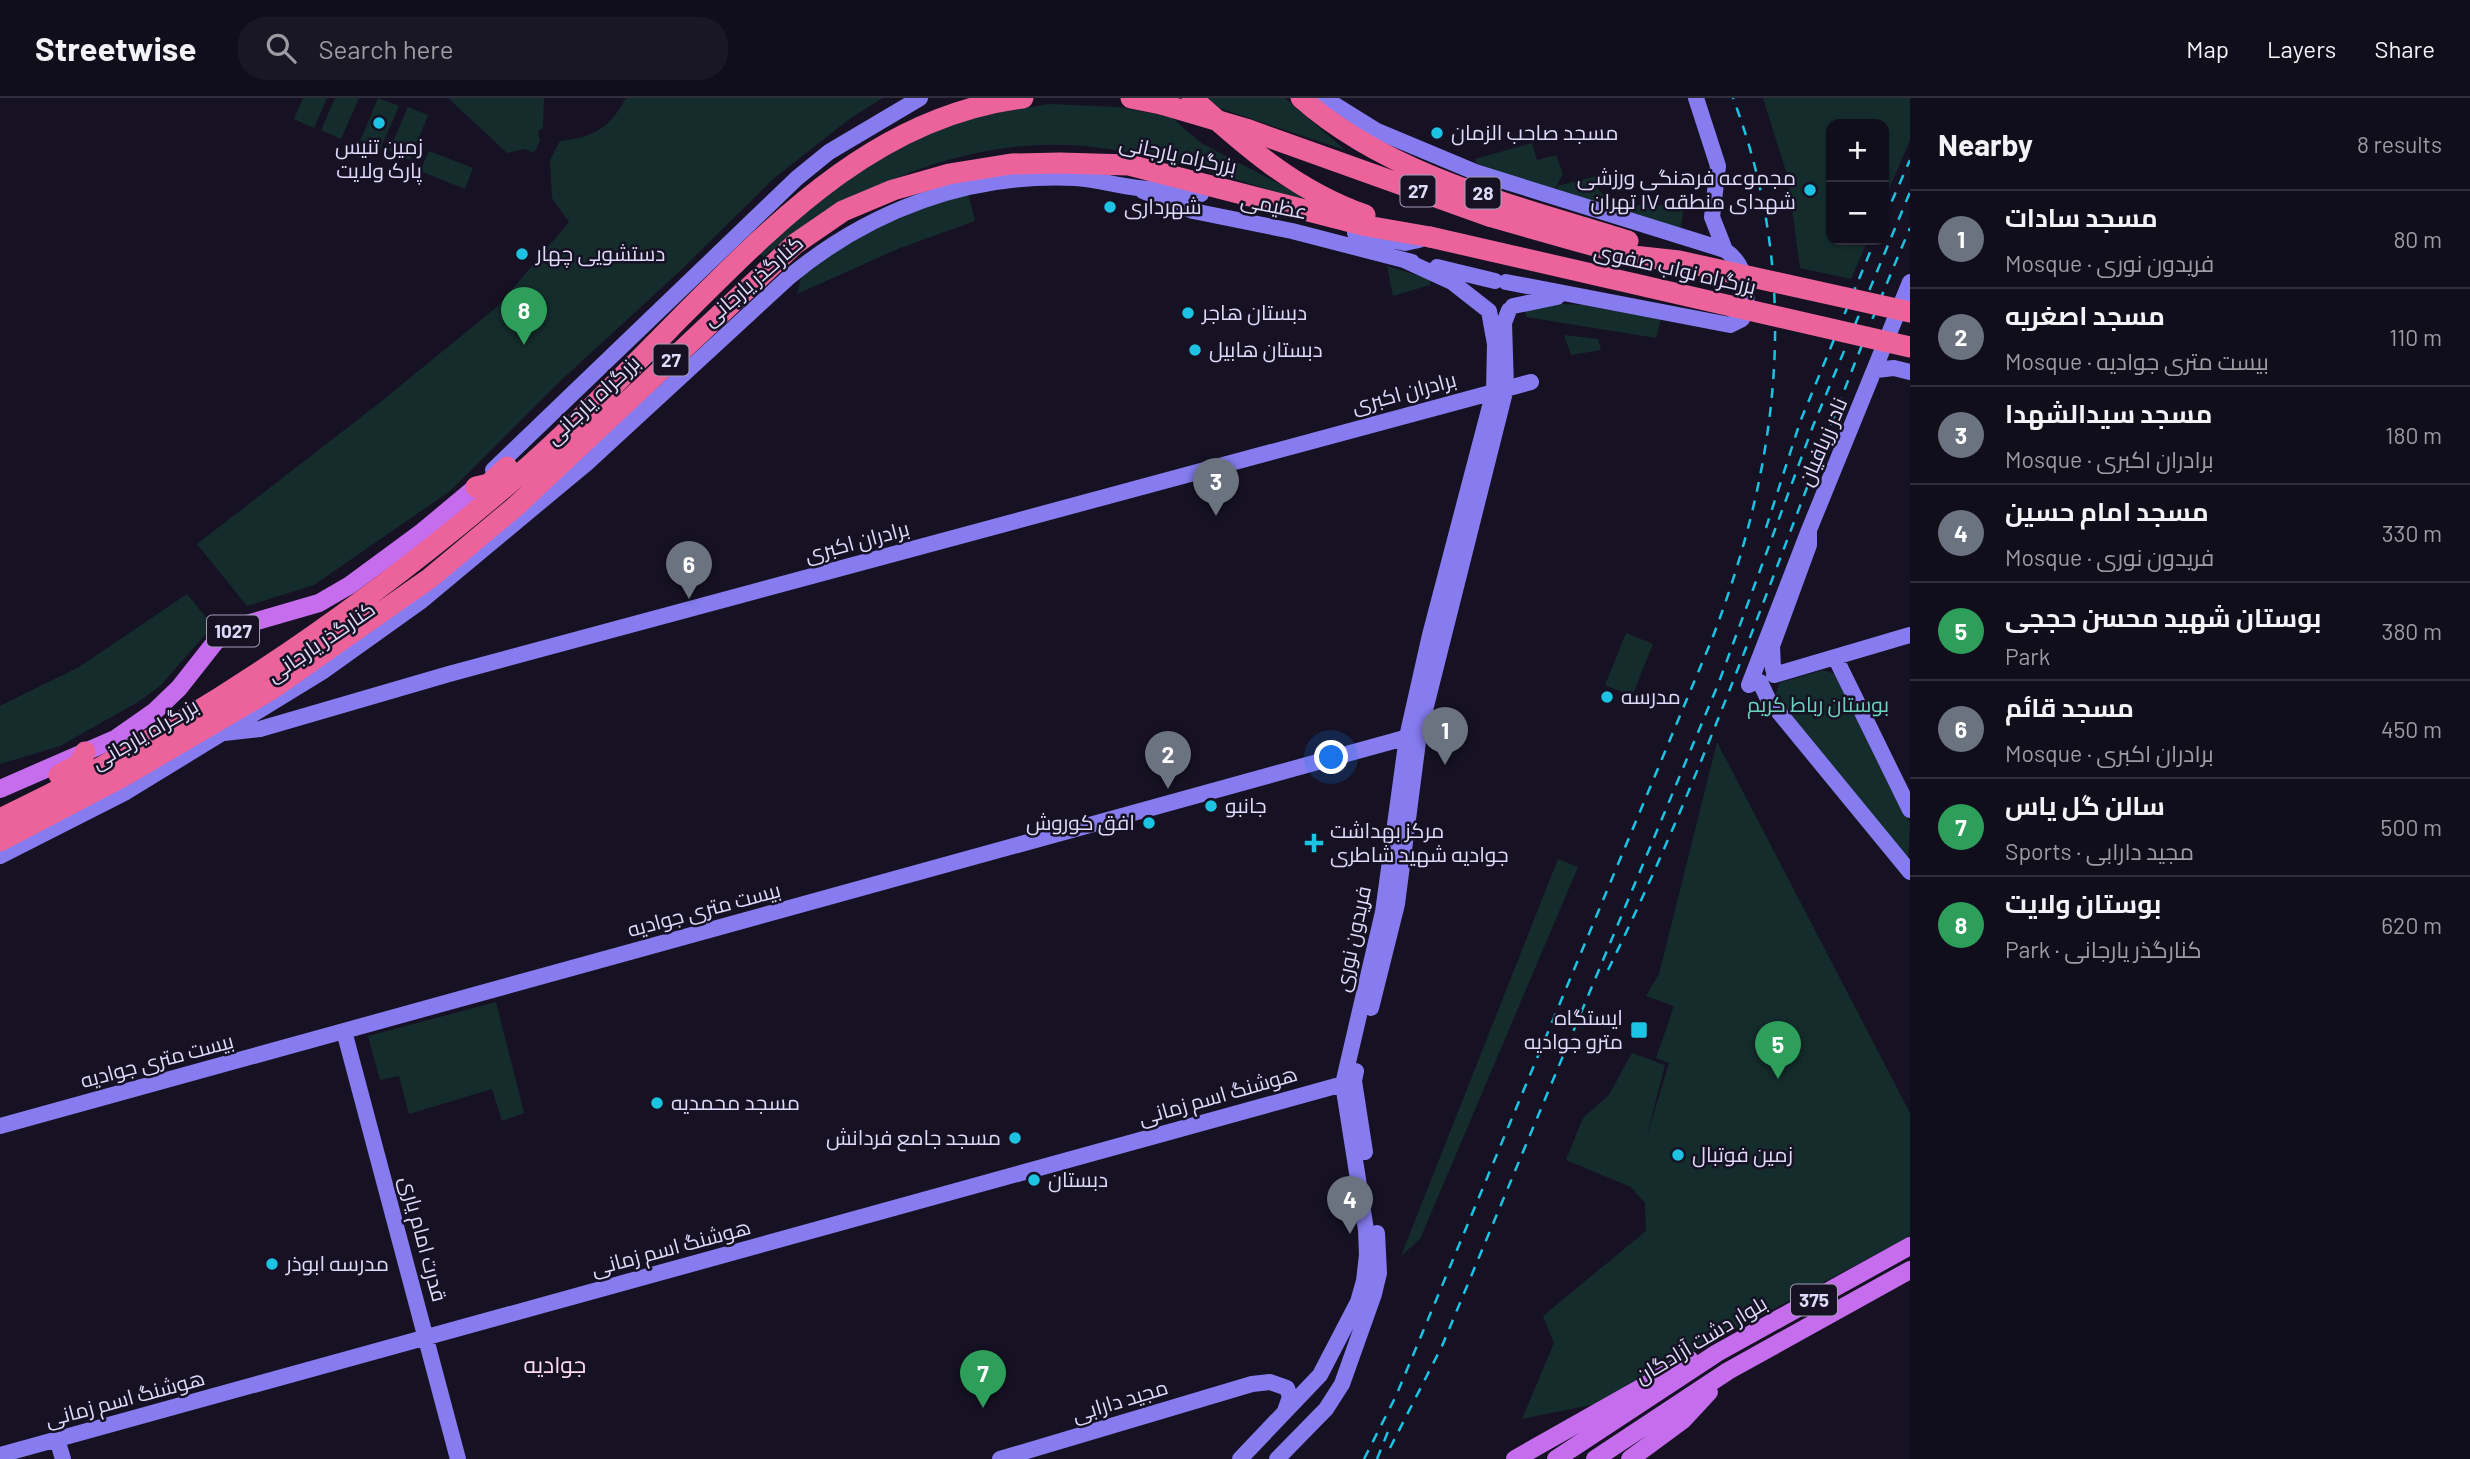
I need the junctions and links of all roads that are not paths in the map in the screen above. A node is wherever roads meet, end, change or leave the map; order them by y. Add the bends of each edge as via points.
1 (920, 98) edge
2 (950, 98) edge
3 (1023, 98) edge
4 (1131, 98) edge
5 (1192, 98) edge
6 (1301, 98) edge
7 (1324, 98) edge
8 (1696, 98) edge
9 (835, 177) junction
10 (1138, 188) junction
11 (1192, 192) junction
12 (1193, 211) junction
13 (1712, 218) junction
14 (1623, 220) junction
15 (1430, 237) junction
16 (1686, 238) junction
17 (1725, 250) junction
18 (1404, 260) junction
19 (1679, 261) junction
20 (1500, 281) junction
21 (1910, 282) edge
22 (1591, 297) junction
23 (1908, 307) edge
24 (1511, 308) junction
25 (1489, 310) junction
26 (1910, 347) edge
27 (635, 364) junction
28 (1876, 370) junction
29 (1910, 372) edge
30 (1531, 382) dead end
31 (1500, 389) junction
32 (476, 487) junction
33 (1910, 635) edge
34 (1835, 657) junction
35 (1762, 677) junction
36 (218, 734) junction
37 (1413, 735) junction
38 (85, 752) junction
39 (0, 789) edge
40 (0, 807) edge
41 (1910, 810) edge
42 (0, 818) edge
43 (0, 841) edge
44 (0, 856) edge
45 (1909, 869) edge
46 (344, 1031) junction
47 (1348, 1083) junction
48 (0, 1126) edge
49 (1910, 1246) edge
50 (1373, 1255) junction
51 (1910, 1271) edge
52 (1358, 1301) junction
53 (428, 1337) junction
54 (1717, 1353) junction
55 (1728, 1371) junction
56 (1284, 1414) junction
57 (1315, 1419) junction
58 (57, 1439) junction
59 (0, 1455) edge
60 (63, 1459) edge
61 (458, 1459) edge
62 (1000, 1459) edge
63 (1240, 1459) edge
64 (1277, 1459) edge
65 (1515, 1459) edge
66 (1556, 1459) edge
67 (1595, 1459) edge
68 (1630, 1459) edge

1 - 32 street, کنارگذر یارجانی / 1027 via 829,152 797,178
2 - 9 highway via 842,161
3 - 9 highway, بزرگراه یارجانی / 27 via 944,116 879,147
4 - 19 highway, بزرگراه یارجانی / 27, bridge via 1246,129 1492,217 1633,256
5 - 15 highway via 1257,157 1299,184 1358,212
6 - 19 highway, 28, bridge via 1349,136 1402,162
7 - 14 street via 1377,131 1475,172
8 - 13 street via 1718,166
9 - 27 highway, بزرگراه یارجانی / 27 via 775,223
10 - 11 street, کنارگذر یارجانی
10 - 12 street, عظیمی
10 - 36 street, کنارگذر یارجانی via 1078,178 1011,180 923,199 856,229 789,277 587,463 420,602 322,672
11 - 12 street via 1182,195 1179,202
11 - 15 street, کنارگذر یارجانی via 1382,240 1405,243
12 - 18 street, عظیمی
13 - 16 street via 1697,234
13 - 17 street
14 - 16 street
14 - 22 street
15 - 26 highway, بزرگراه نواب صفوی / 27, bridge
15 - 43 highway, بزرگراه یارجانی / 27 via 1367,226 1129,165 1011,164 892,190 844,212 795,243 515,507 430,578 272,689 122,777
16 - 17 street
17 - 22 street via 1737,261 1746,288 1744,313 1736,324
18 - 20 street
18 - 25 street via 1452,282
19 - 23 highway, بزرگراه نواب صفوی / 27, bridge
20 - 22 street
20 - 24 street via 1513,290
20 - 25 street via 1483,291 1482,302
21 - 23 street
22 - 24 street via 1544,298
23 - 28 street
23 - 28 street
24 - 25 street via 1499,314
24 - 31 street, فریدون نوری via 1504,323
25 - 31 street, فریدون نوری
27 - 32 highway via 622,365 489,484
27 - 42 highway, بزرگراه یارجانی / 27 via 501,491 262,672 115,760
28 - 29 street
28 - 35 street, نادر زربافیان via 1809,530 1809,545
30 - 31 street, برادران اکبری
31 - 36 street, برادران اکبری via 260,729
31 - 37 street, فریدون نوری
32 - 38 main road, کنارگذر یارجانی / 1027 via 350,585 319,603 240,626 216,641 155,711 115,739
33 - 34 street
34 - 35 street
34 - 41 street
35 - 45 street via 1777,709
36 - 44 street, کنارگذر یارجانی via 126,792
37 - 46 street, بیست متری جوادیه
37 - 47 street, فریدون نوری via 1397,904
38 - 39 main road, کنارگذر یارجانی / 1027
38 - 40 highway via 80,764
46 - 48 street, بیست متری جوادیه
46 - 53 street, قدرت امام یاری
47 - 50 street, فریدون نوری
47 - 53 street, هوشنگ اسم زمانی
49 - 54 main road, بلوار دشت آزادگان / 375
50 - 52 street, فریدون نوری
50 - 57 street, فریدون نوری via 1374,1294 1342,1384
51 - 55 main road, بلوار دشت آزادگان / 375
52 - 56 street, فریدون نوری via 1320,1375
52 - 57 street via 1354,1333
53 - 58 street, هوشنگ اسم زمانی
53 - 61 street, قدرت امام یاری
54 - 65 main road via 1685,1362
54 - 66 main road, بلوار دشت آزادگان / 375
55 - 67 main road, بلوار دشت آزادگان / 375
55 - 68 main road via 1683,1420
56 - 62 street, مجید دارابی via 1290,1397 1287,1388 1270,1382 1252,1384
56 - 63 street, فریدون نوری
57 - 64 street
58 - 59 street, هوشنگ اسم زمانی
58 - 60 street

